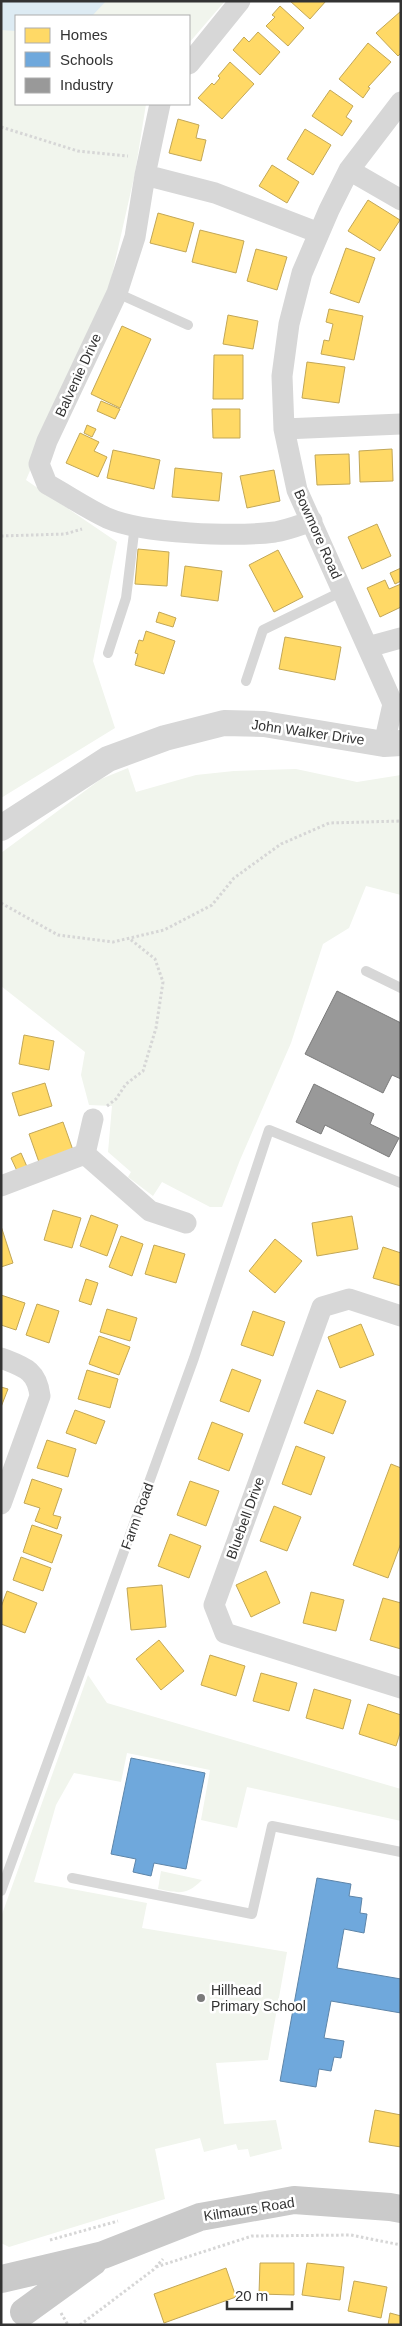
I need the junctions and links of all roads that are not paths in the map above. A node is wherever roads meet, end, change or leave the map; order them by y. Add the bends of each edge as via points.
1 (240, 1) edge
2 (190, 63) edge
3 (401, 102) edge
4 (160, 105) edge
5 (146, 166) junction
6 (349, 170) junction
7 (401, 200) edge
8 (319, 233) junction
9 (117, 293) junction
10 (188, 325) dead end
11 (401, 424) edge
12 (284, 429) junction
13 (312, 521) junction
14 (136, 526) junction
15 (343, 590) junction
16 (401, 638) edge
17 (368, 647) junction
18 (108, 653) dead end
19 (246, 680) dead end
20 (392, 744) edge
21 (1, 828) edge
22 (366, 971) dead end
23 (401, 988) edge
24 (93, 1119) road end
25 (86, 1154) junction
26 (401, 1183) edge
27 (1, 1186) edge
28 (186, 1223) dead end
29 (401, 1316) edge
30 (1, 1358) edge
31 (1, 1504) edge
32 (401, 1688) edge
33 (401, 1852) edge
34 (72, 1878) dead end
35 (1, 1891) edge
36 (401, 2209) edge
37 (103, 2255) junction
38 (2, 2279) edge
39 (24, 2318) edge

1 - 2 street
3 - 6 street, Bowmore Road
4 - 5 street, Balvenie Drive
5 - 8 street
5 - 9 street, Balvenie Drive via 135,237
6 - 7 street
6 - 8 street, Bowmore Road
8 - 12 street, Bowmore Road via 302,273 289,324 282,376
9 - 10 lane
9 - 14 street, Balvenie Drive via 39,464 46,484 108,518
11 - 12 street
12 - 13 street, Bowmore Road via 297,490
13 - 14 street, Balvenie Drive via 276,532 222,534
13 - 15 street, Bowmore Road
14 - 18 lane via 126,598
15 - 17 street, Bowmore Road
15 - 19 lane via 263,630
16 - 17 street
17 - 20 street, Bowmore Road via 394,704
20 - 21 street, John Walker Drive via 264,724 224,723 165,738 108,759
22 - 23 lane
24 - 25 street
25 - 27 street
25 - 28 street via 150,1211
26 - 35 lane, Farm Road via 269,1130 194,1358
29 - 32 street, Bluebell Drive via 349,1298 322,1307 214,1605 225,1633
30 - 31 street via 26,1368 39,1381 40,1396
33 - 34 lane via 272,1826 252,1914
36 - 37 main road, Kilmaurs Road via 294,2200 200,2217
37 - 38 main road, Kilmaurs Road
37 - 39 main road, Kilmaurs Road
38 - 39 main road via 14,2290

